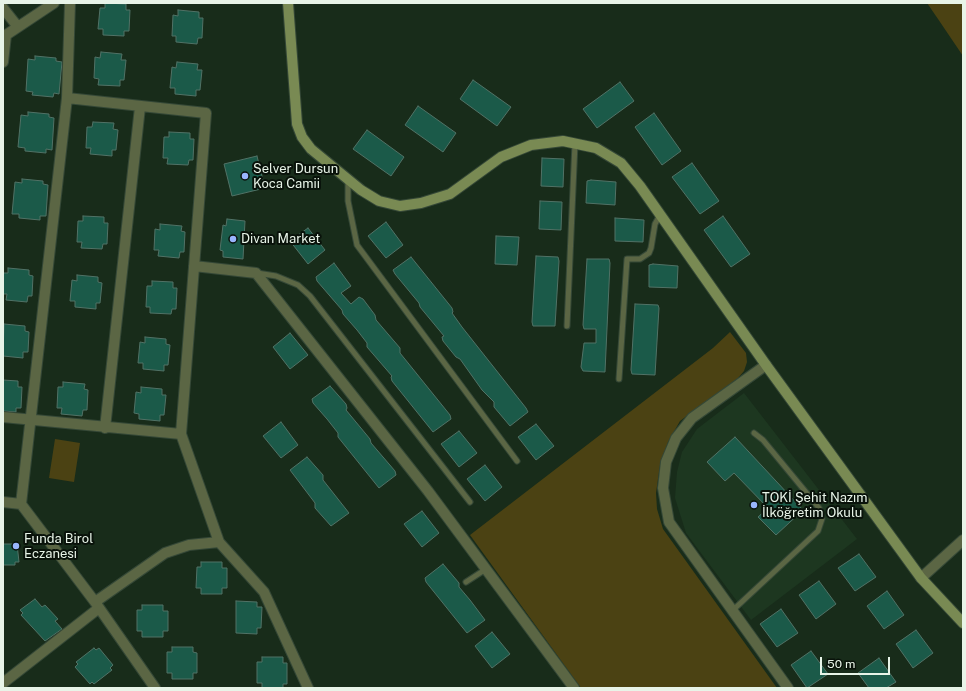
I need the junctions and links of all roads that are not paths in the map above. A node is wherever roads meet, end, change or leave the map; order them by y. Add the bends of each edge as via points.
1 (54, 3) edge
2 (70, 3) edge
3 (288, 3) edge
4 (3, 8) edge
5 (18, 27) junction
6 (4, 36) edge
7 (3, 62) edge
8 (68, 98) junction
9 (140, 107) junction
10 (575, 143) junction
11 (348, 180) junction
12 (660, 215) junction
13 (194, 266) junction
14 (256, 273) junction
15 (567, 326) dead end
16 (766, 365) junction
17 (619, 379) dead end
18 (3, 417) edge
19 (31, 421) junction
20 (105, 428) junction
21 (754, 433) dead end
22 (181, 434) junction
23 (517, 461) dead end
24 (3, 502) edge
25 (470, 502) dead end
26 (21, 504) junction
27 (963, 540) edge
28 (220, 542) junction
29 (486, 569) junction
30 (921, 578) junction
31 (466, 582) dead end
32 (97, 605) junction
33 (732, 611) junction
34 (963, 623) edge
35 (3, 682) edge
36 (155, 688) edge
37 (308, 688) edge
38 (574, 688) edge
39 (788, 688) edge

1 - 5 street
2 - 8 street
3 - 11 street via 297,124 310,149
4 - 5 street
5 - 6 street
6 - 7 street
8 - 9 street
8 - 19 street
9 - 13 street via 206,113
9 - 20 street
10 - 11 street via 564,141 531,145 501,157 450,194 421,203 400,206 379,202
10 - 12 street via 596,148 621,163
10 - 15 lane
11 - 23 lane via 348,202 357,245
12 - 16 street
12 - 17 lane via 655,224 649,253 640,259 627,258
13 - 14 street
13 - 22 street
14 - 25 lane via 276,276 298,285 310,296
14 - 29 street via 428,491
16 - 30 street
16 - 33 street via 692,418 676,438 666,462 662,488 669,522
18 - 19 street
19 - 20 street
19 - 26 street
20 - 22 street
21 - 33 lane via 763,440 819,508 822,519 818,531
22 - 28 street
24 - 26 street
26 - 32 street
27 - 30 street
28 - 32 street via 189,545 165,553
28 - 37 street via 264,592
29 - 31 lane
29 - 38 street
30 - 34 street
32 - 35 street
32 - 36 street
33 - 39 street

